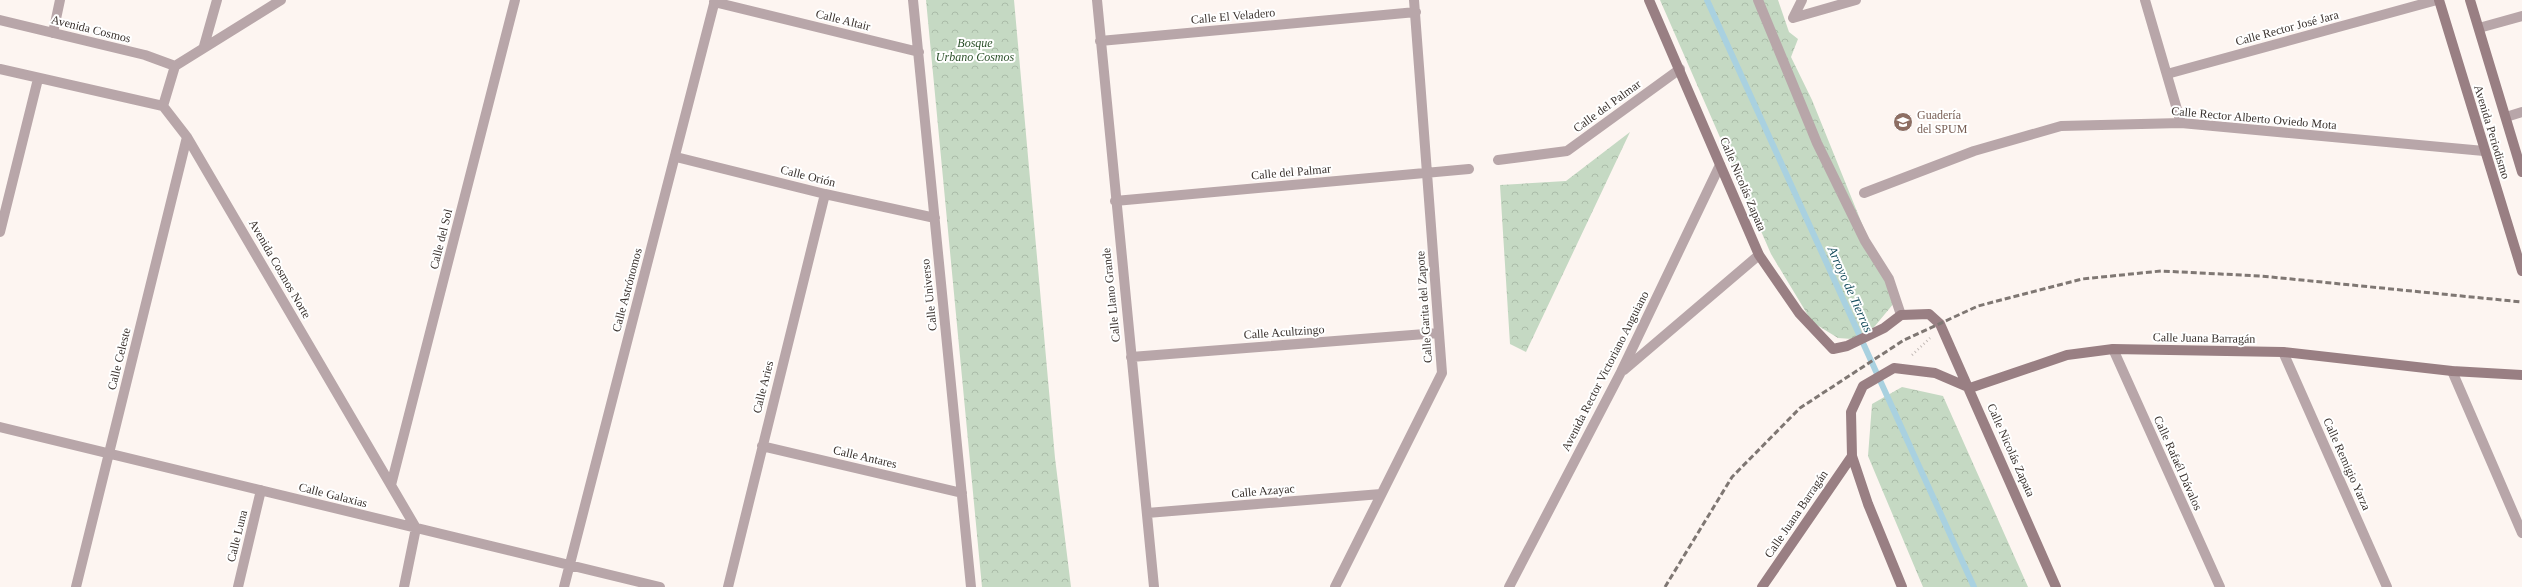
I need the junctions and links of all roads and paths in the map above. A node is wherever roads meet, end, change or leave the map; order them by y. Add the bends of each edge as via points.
1 (60, 0) edge
2 (217, 0) edge
3 (281, 0) edge
4 (515, 0) edge
5 (913, 0) edge
6 (1097, 0) edge
7 (1414, 0) edge
8 (1650, 0) edge
9 (1758, 0) edge
10 (1802, 0) edge
11 (1856, 0) edge
12 (2145, 0) edge
13 (2438, 0) edge
14 (2470, 0) edge
15 (715, 1) edge
16 (1416, 12) junction
17 (2522, 16) edge
18 (0, 20) edge
19 (2479, 28) junction
20 (53, 33) junction
21 (1100, 41) junction
22 (204, 46) junction
23 (919, 52) junction
24 (175, 66) junction
25 (0, 69) edge
26 (1680, 69) junction
27 (2167, 74) junction
28 (38, 79) junction
29 (163, 106) junction
30 (2522, 112) edge
31 (2506, 117) junction
32 (2181, 123) junction
33 (187, 137) junction
34 (2484, 151) junction
35 (676, 157) junction
36 (1498, 160) dead end
37 (1720, 165) junction
38 (1469, 169) dead end
39 (1428, 172) junction
40 (2522, 172) edge
41 (1864, 193) dead end
42 (825, 194) junction
43 (1115, 201) junction
44 (935, 218) junction
45 (0, 232) edge
46 (1759, 255) junction
47 (2522, 271) edge
48 (1901, 315) junction
49 (1940, 324) junction
50 (1438, 333) junction
51 (2114, 349) junction
52 (2283, 352) junction
53 (1131, 357) junction
54 (1894, 368) junction
55 (2452, 371) junction
56 (1621, 372) junction
57 (2522, 375) edge
58 (1970, 388) junction
59 (0, 427) edge
60 (762, 446) junction
61 (109, 453) junction
62 (1852, 456) junction
63 (391, 485) junction
64 (261, 490) junction
65 (962, 493) junction
66 (1381, 494) junction
67 (1146, 513) junction
68 (416, 528) junction
69 (2522, 533) edge
70 (569, 565) junction
71 (76, 587) edge
72 (238, 587) edge
73 (404, 587) edge
74 (564, 587) edge
75 (660, 587) edge
76 (728, 587) edge
77 (971, 587) edge
78 (1154, 587) edge
79 (1334, 587) edge
80 (1509, 587) edge
81 (1762, 587) edge
82 (1902, 587) edge
83 (2056, 587) edge
84 (2220, 587) edge
85 (2387, 587) edge

1 - 20 street
2 - 22 street
3 - 22 street
4 - 63 street, Calle del Sol
5 - 23 street, Calle Universo
6 - 21 street, Calle Llano Grande
7 - 16 street, Calle Garita del Zapote
8 - 26 street, Calle Nicolás Zapata
9 - 48 street via 1816,143 1865,241 1889,279
10 - 11 street via 1793,18
12 - 27 street
13 - 27 street, Calle Rector José Jara
13 - 34 street, Avenida Periodismo
14 - 19 street, Avenida Periodismo
15 - 23 street, Calle Altair
15 - 35 street, Calle Astrónomos
16 - 21 street, Calle El Veladero
16 - 39 street, Calle Garita del Zapote
17 - 19 street
18 - 20 street, Avenida Cosmos
19 - 31 street, Avenida Periodismo
20 - 24 street, Avenida Cosmos via 145,55
21 - 43 street, Calle Llano Grande
22 - 24 street
23 - 44 street, Calle Universo
24 - 29 street
25 - 28 street
26 - 36 street, Calle del Palmar via 1567,152
26 - 37 street, Calle Nicolás Zapata
27 - 32 street
28 - 29 street
28 - 45 street
29 - 33 street, Avenida Cosmos Norte
30 - 31 street
31 - 40 street, Avenida Periodismo
32 - 34 street, Calle Rector Alberto Oviedo Mota
32 - 41 street, Calle Rector Alberto Oviedo Mota via 2061,126 1974,151
33 - 61 street, Calle Celeste
33 - 63 street, Avenida Cosmos Norte
34 - 47 street, Avenida Periodismo
35 - 42 street, Calle Orión
35 - 70 street, Calle Astrónomos
37 - 46 street, Calle Nicolás Zapata
37 - 56 street, Avenida Rector Victoriano Anguiano
38 - 39 street, Calle del Palmar
39 - 43 street, Calle del Palmar
39 - 50 street, Calle Garita del Zapote
42 - 44 street, Calle Orión
42 - 60 street, Calle Aries
43 - 53 street, Calle Llano Grande
44 - 65 street, Calle Universo
46 - 48 street, Calle Nicolás Zapata via 1799,313 1833,349 1847,346 1884,328
46 - 56 street
48 - 49 street via 1930,314
49 - 54 path via 1927,343
49 - 58 street, Calle Nicolás Zapata
50 - 53 street, Calle Acultzingo
50 - 66 street, Calle Garita del Zapote via 1442,373
51 - 52 street, Calle Juana Barragán
51 - 58 street, Calle Juana Barragán via 2067,355
51 - 84 street, Calle Rafaél Dávalos
52 - 55 street, Calle Juana Barragán
52 - 85 street, Calle Remigio Yarza
53 - 67 street, Calle Llano Grande
54 - 58 street via 1935,373
54 - 62 street via 1863,386 1851,412
55 - 57 street, Calle Juana Barragán
55 - 69 street
56 - 80 street, Avenida Rector Victoriano Anguiano
58 - 83 street, Calle Nicolás Zapata
59 - 61 street, Calle Galaxias
60 - 65 street, Calle Antares
60 - 76 street, Calle Aries
61 - 64 street, Calle Galaxias
61 - 71 street, Calle Celeste
62 - 81 street, Calle Juana Barragán
62 - 82 street via 1868,504
63 - 68 street, Avenida Cosmos Norte
64 - 68 street, Calle Galaxias
64 - 72 street, Calle Luna
65 - 77 street, Calle Universo
66 - 67 street, Calle Azayac
66 - 79 street, Calle Garita del Zapote
67 - 78 street, Calle Llano Grande
68 - 70 street, Calle Galaxias
68 - 73 street
70 - 74 street, Calle Astrónomos
70 - 75 street, Calle Galaxias

